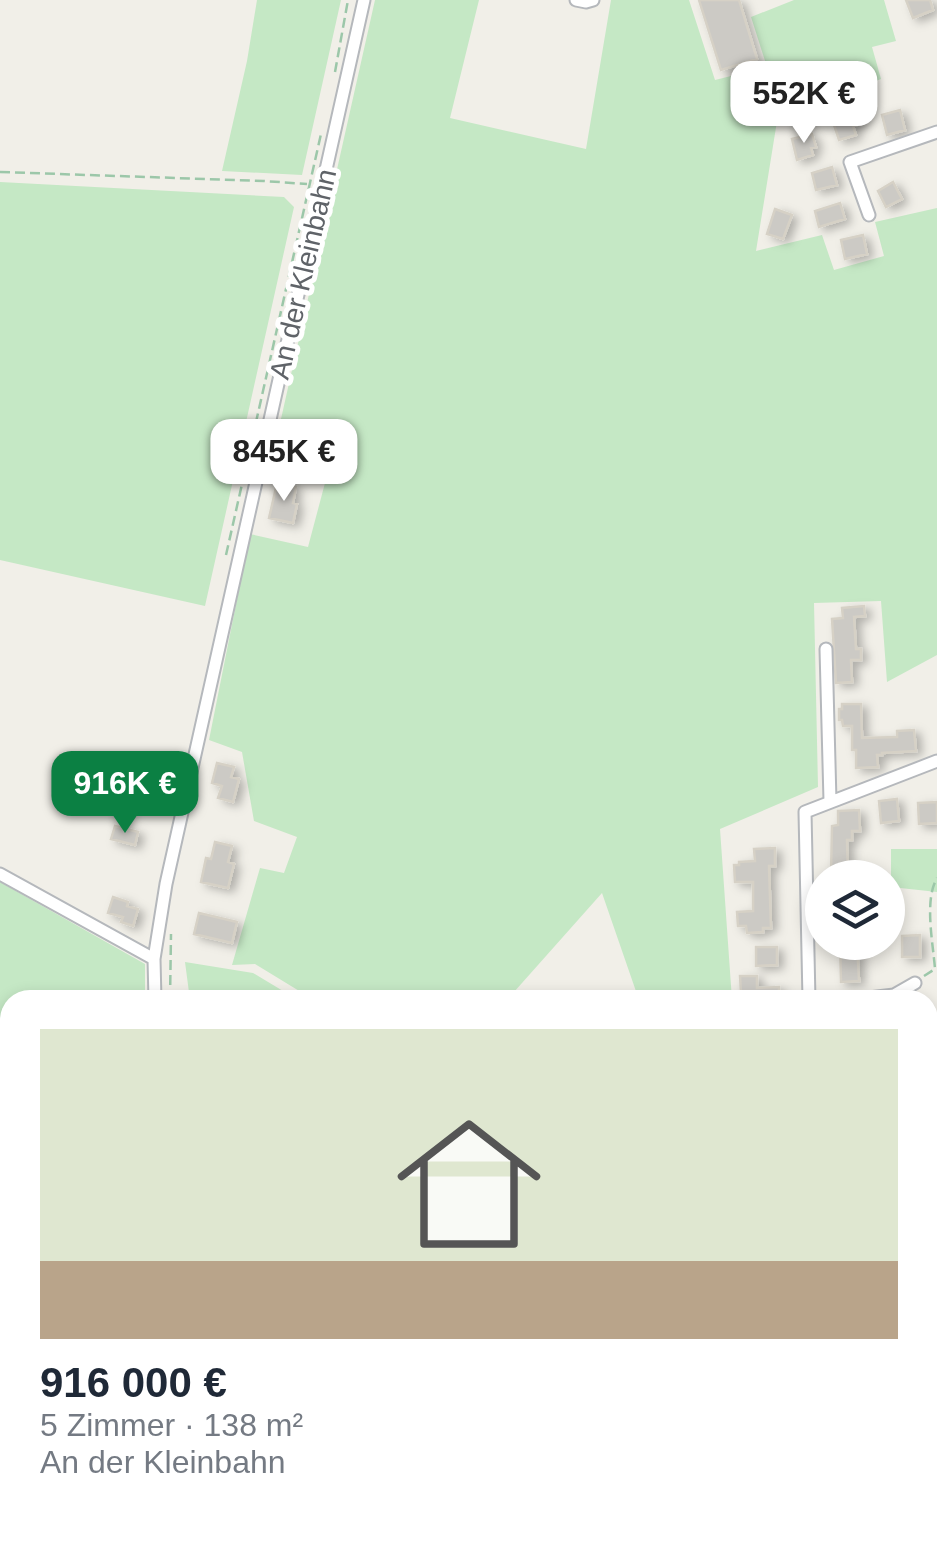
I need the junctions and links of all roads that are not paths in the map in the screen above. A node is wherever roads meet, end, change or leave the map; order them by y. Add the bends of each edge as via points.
1 (364, 0) edge
2 (576, 0) edge
3 (593, 0) edge
4 (937, 132) edge
5 (869, 215) dead end
6 (826, 649) dead end
7 (937, 761) edge
8 (830, 801) junction
9 (0, 874) edge
10 (154, 959) junction
11 (915, 983) road end
12 (155, 990) edge
13 (809, 990) edge
14 (903, 990) edge

1 - 10 street, An der Kleinbahn
2 - 3 street
4 - 5 street via 850,162
6 - 8 street
7 - 8 street
8 - 13 street via 805,812
9 - 10 street
10 - 12 street, An der Kleinbahn
11 - 14 street

